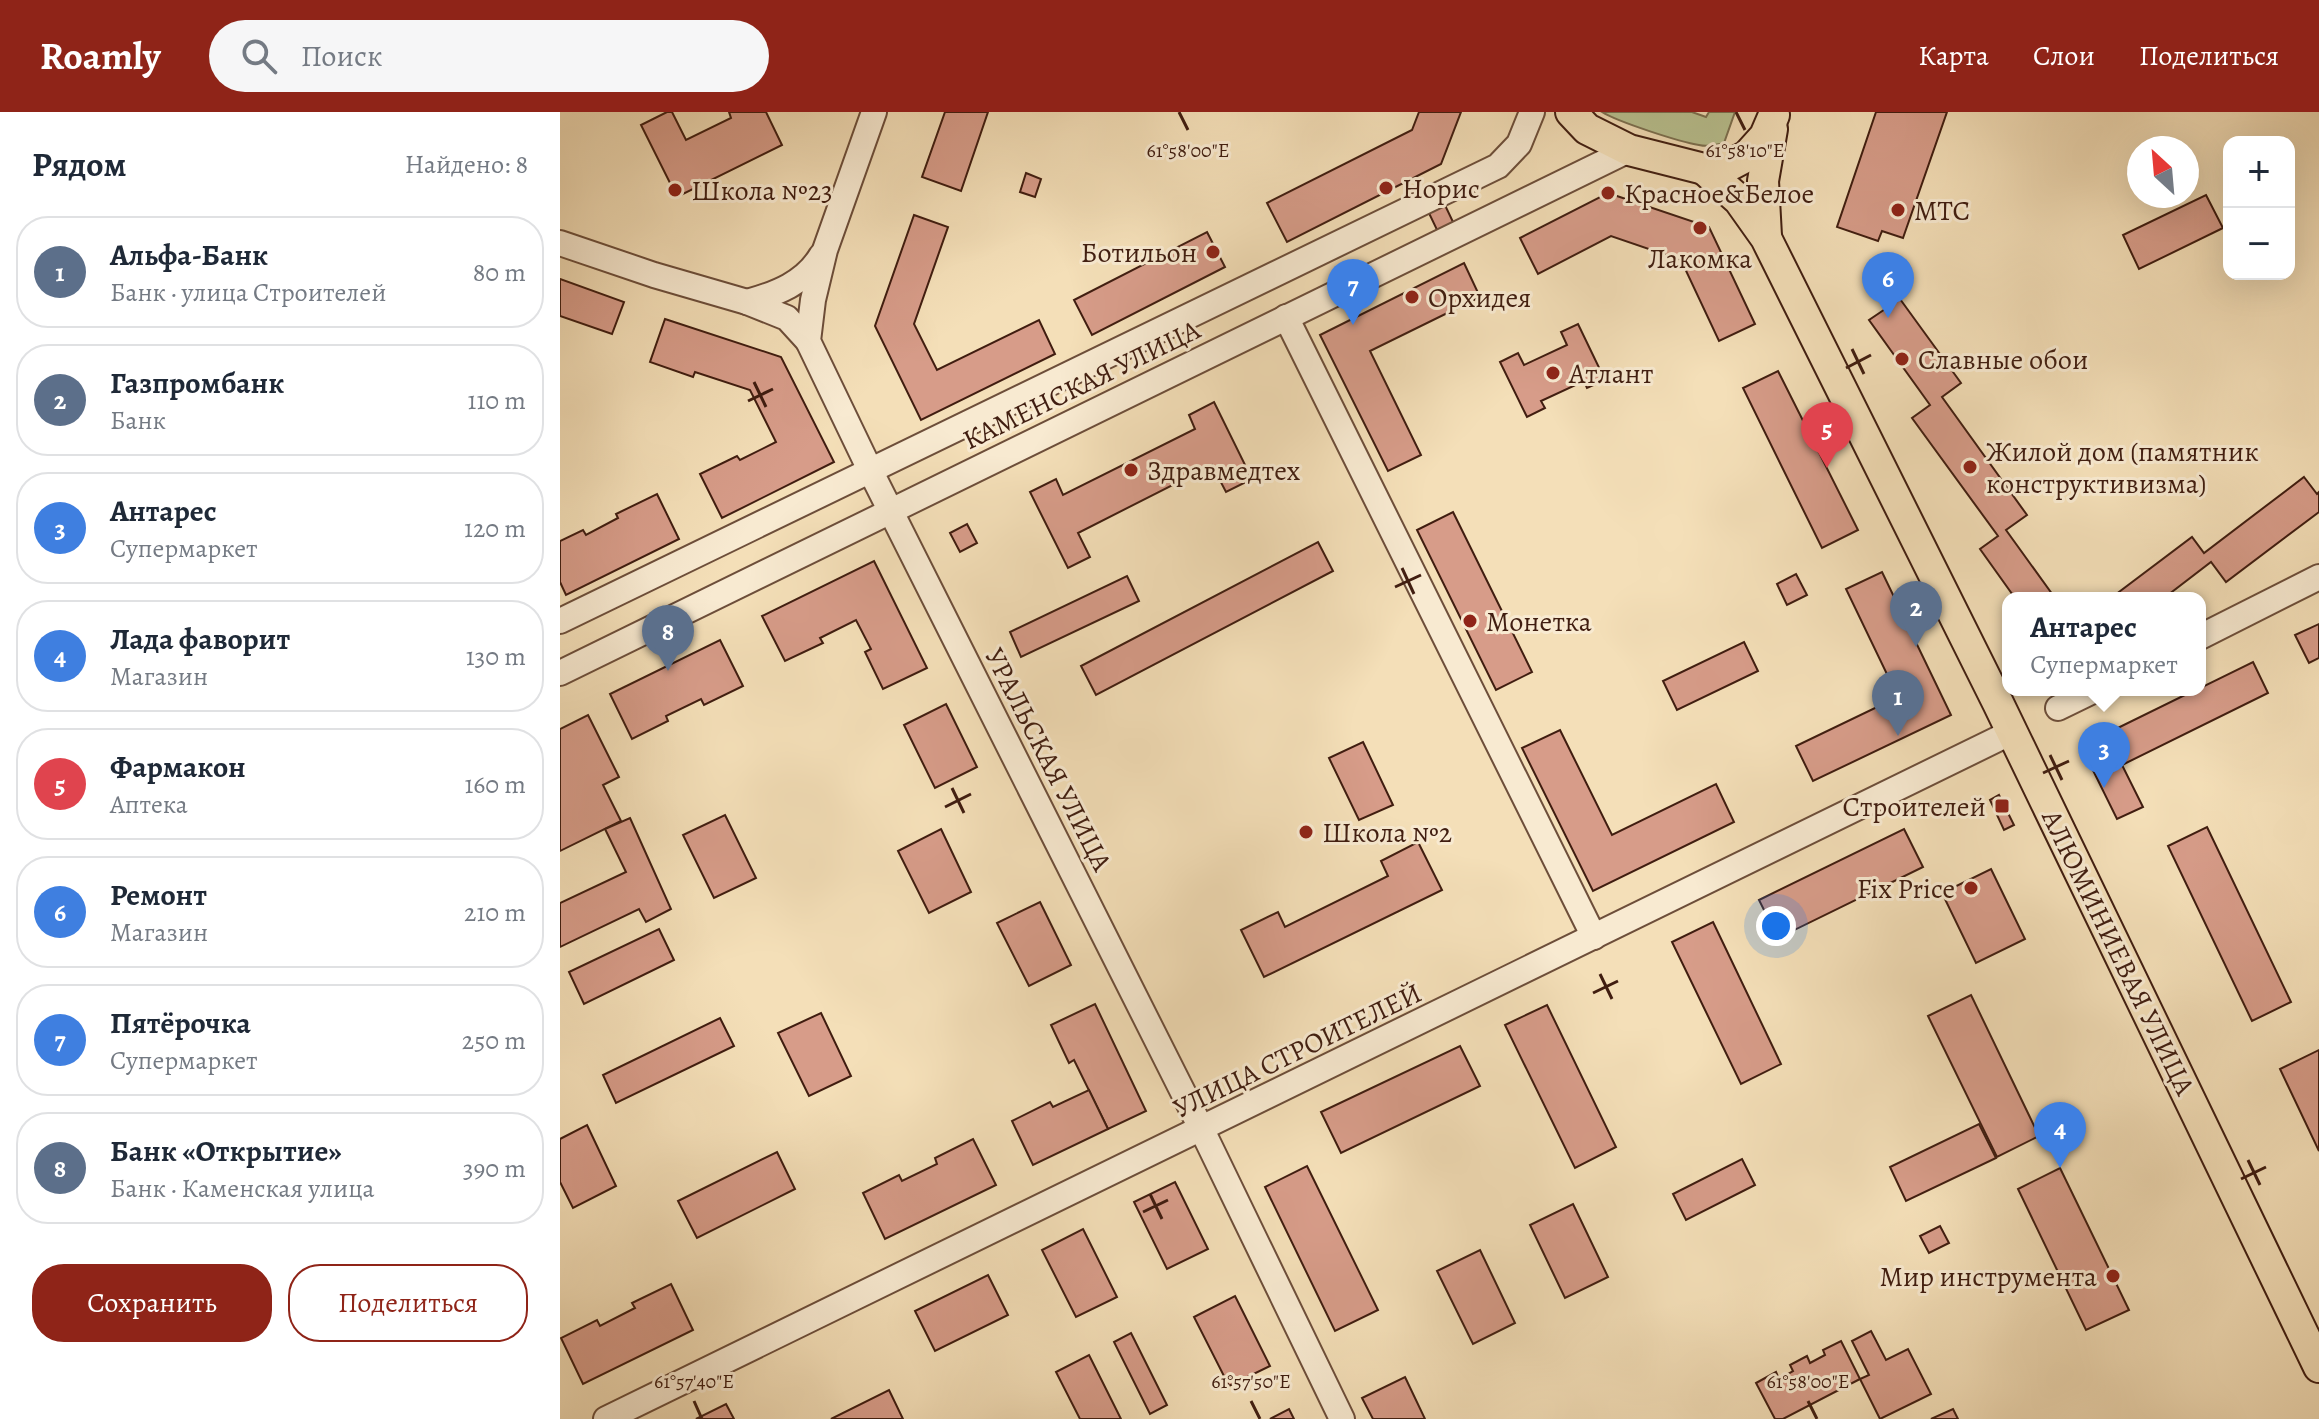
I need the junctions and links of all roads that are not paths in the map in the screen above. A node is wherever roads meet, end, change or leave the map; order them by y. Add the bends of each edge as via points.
1 (874, 112) edge
2 (1532, 112) edge
3 (1571, 112) edge
4 (1775, 114) edge
5 (1629, 150) junction
6 (1704, 169) junction
7 (1451, 190) junction
8 (1469, 227) junction
9 (1766, 238) junction
10 (560, 243) edge
11 (825, 250) junction
12 (747, 302) junction
13 (1286, 317) junction
14 (808, 341) junction
15 (870, 470) junction
16 (890, 511) junction
17 (2319, 577) edge
18 (560, 621) edge
19 (2206, 634) edge
20 (560, 673) edge
21 (2083, 696) edge
22 (2058, 708) dead end
23 (2012, 732) junction
24 (1594, 937) junction
25 (1202, 1130) junction
26 (2319, 1367) edge
27 (606, 1419) edge
28 (1342, 1419) edge

1 - 11 street
2 - 7 street, КАМЕНСКАЯ УЛИЦА via 1510,156
3 - 5 main road via 1587,129
4 - 6 main road via 1747,156
4 - 9 main road via 1763,181
5 - 6 main road
5 - 8 street, КАМЕНСКАЯ УЛИЦА
6 - 9 main road via 1739,200
7 - 8 street
7 - 15 street, КАМЕНСКАЯ УЛИЦА
8 - 13 street, КАМЕНСКАЯ УЛИЦА
9 - 23 main road, АЛЮМИНИЕВАЯ УЛИЦА
10 - 12 street
11 - 12 street via 802,278
11 - 14 street
12 - 14 street via 787,318
13 - 16 street, КАМЕНСКАЯ УЛИЦА
13 - 24 street
14 - 15 street, УРАЛЬСКАЯ УЛИЦА
15 - 16 street, УРАЛЬСКАЯ УЛИЦА
15 - 18 street, КАМЕНСКАЯ УЛИЦА
16 - 20 street, КАМЕНСКАЯ УЛИЦА
16 - 25 street, УРАЛЬСКАЯ УЛИЦА
17 - 19 street
21 - 22 street
23 - 24 street, УЛИЦА СТРОИТЕЛЕЙ
23 - 26 main road, АЛЮМИНИЕВАЯ УЛИЦА
24 - 25 street, УЛИЦА СТРОИТЕЛЕЙ
25 - 27 street, УЛИЦА СТРОИТЕЛЕЙ
25 - 28 street, УРАЛЬСКАЯ УЛИЦА

